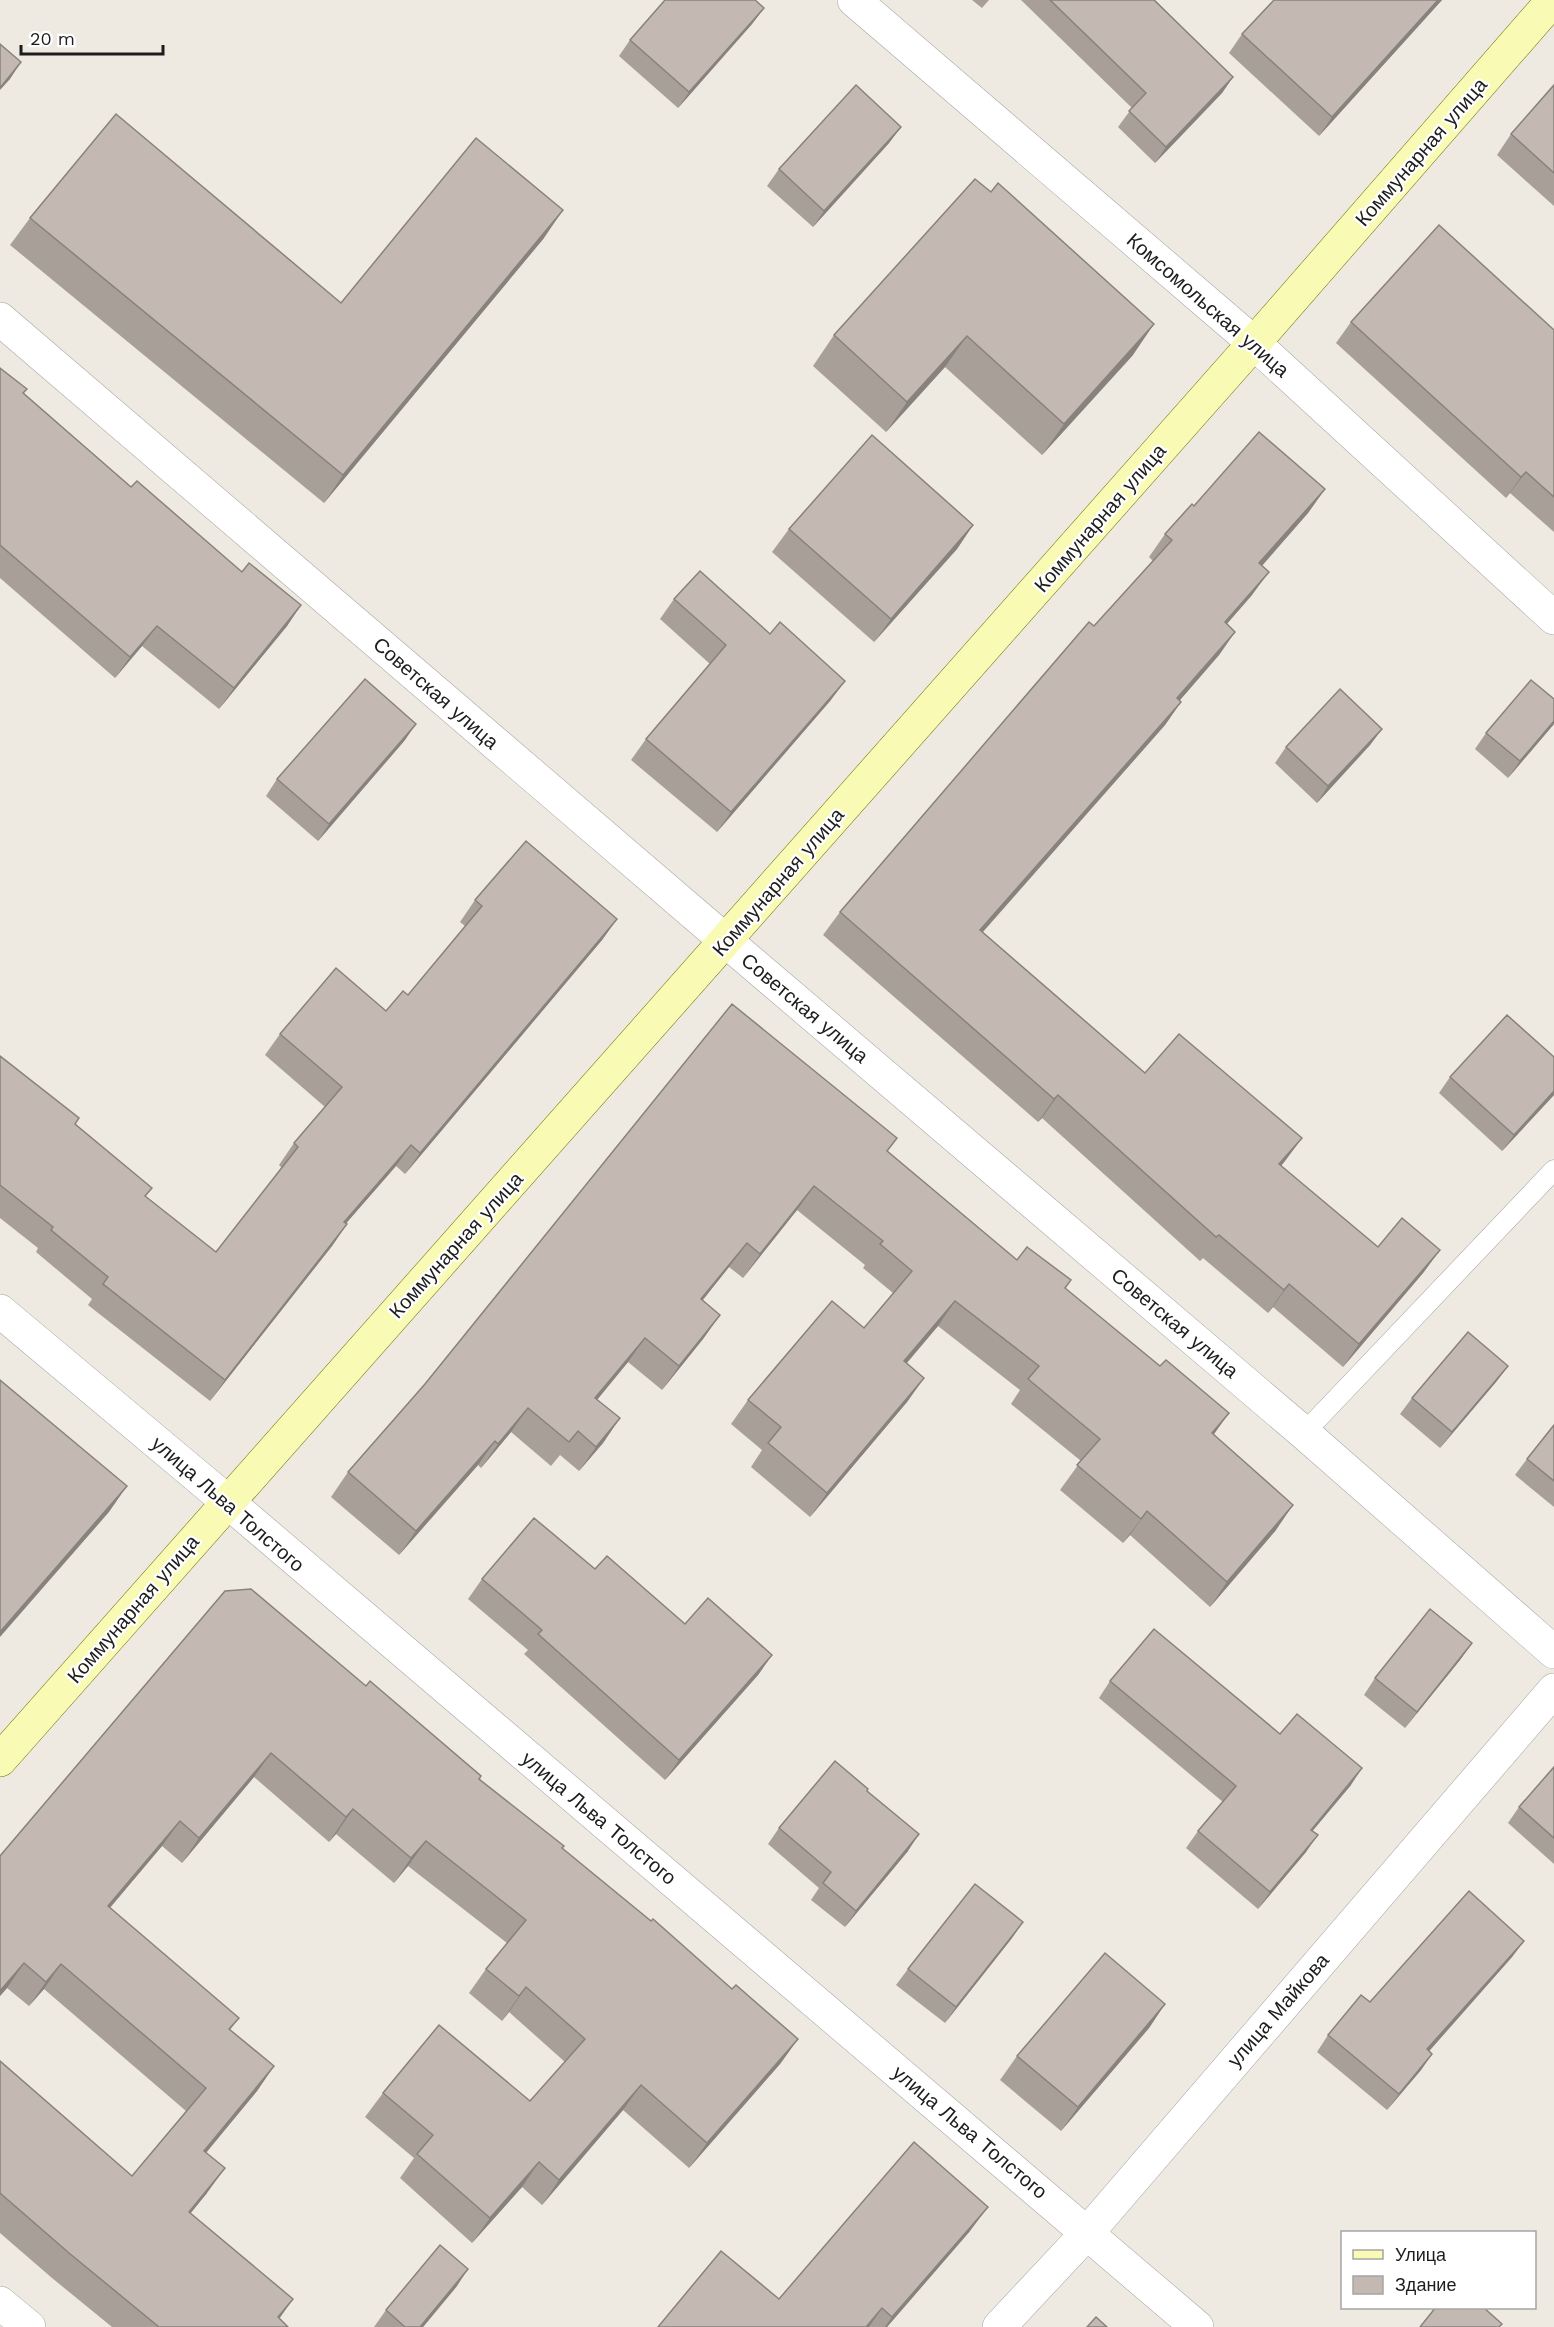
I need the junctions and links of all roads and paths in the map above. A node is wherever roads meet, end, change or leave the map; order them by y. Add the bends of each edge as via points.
1 (854, 0) edge
2 (1553, 0) edge
3 (0, 319) edge
4 (1254, 344) junction
5 (1554, 618) edge
6 (726, 941) junction
7 (1554, 1170) edge
8 (0, 1311) edge
9 (1304, 1433) junction
10 (228, 1502) junction
11 (1554, 1652) edge
12 (1554, 1690) edge
13 (0, 1760) edge
14 (1088, 2232) junction
15 (0, 2302) edge
16 (29, 2327) edge
17 (999, 2327) edge
18 (1197, 2327) edge

1 - 4 street, Комсомольская улица
2 - 4 main road, Коммунарная улица
3 - 6 street, Советская улица
4 - 5 street, Комсомольская улица
4 - 6 main road, Коммунарная улица
6 - 9 street, Советская улица
6 - 10 main road, Коммунарная улица
7 - 9 lane
8 - 10 street, улица Льва Толстого
9 - 11 street, Советская улица
10 - 13 main road, Коммунарная улица
10 - 14 street, улица Льва Толстого
12 - 14 street, улица Майкова
14 - 17 street, улица Майкова
14 - 18 street, улица Льва Толстого
15 - 16 street

